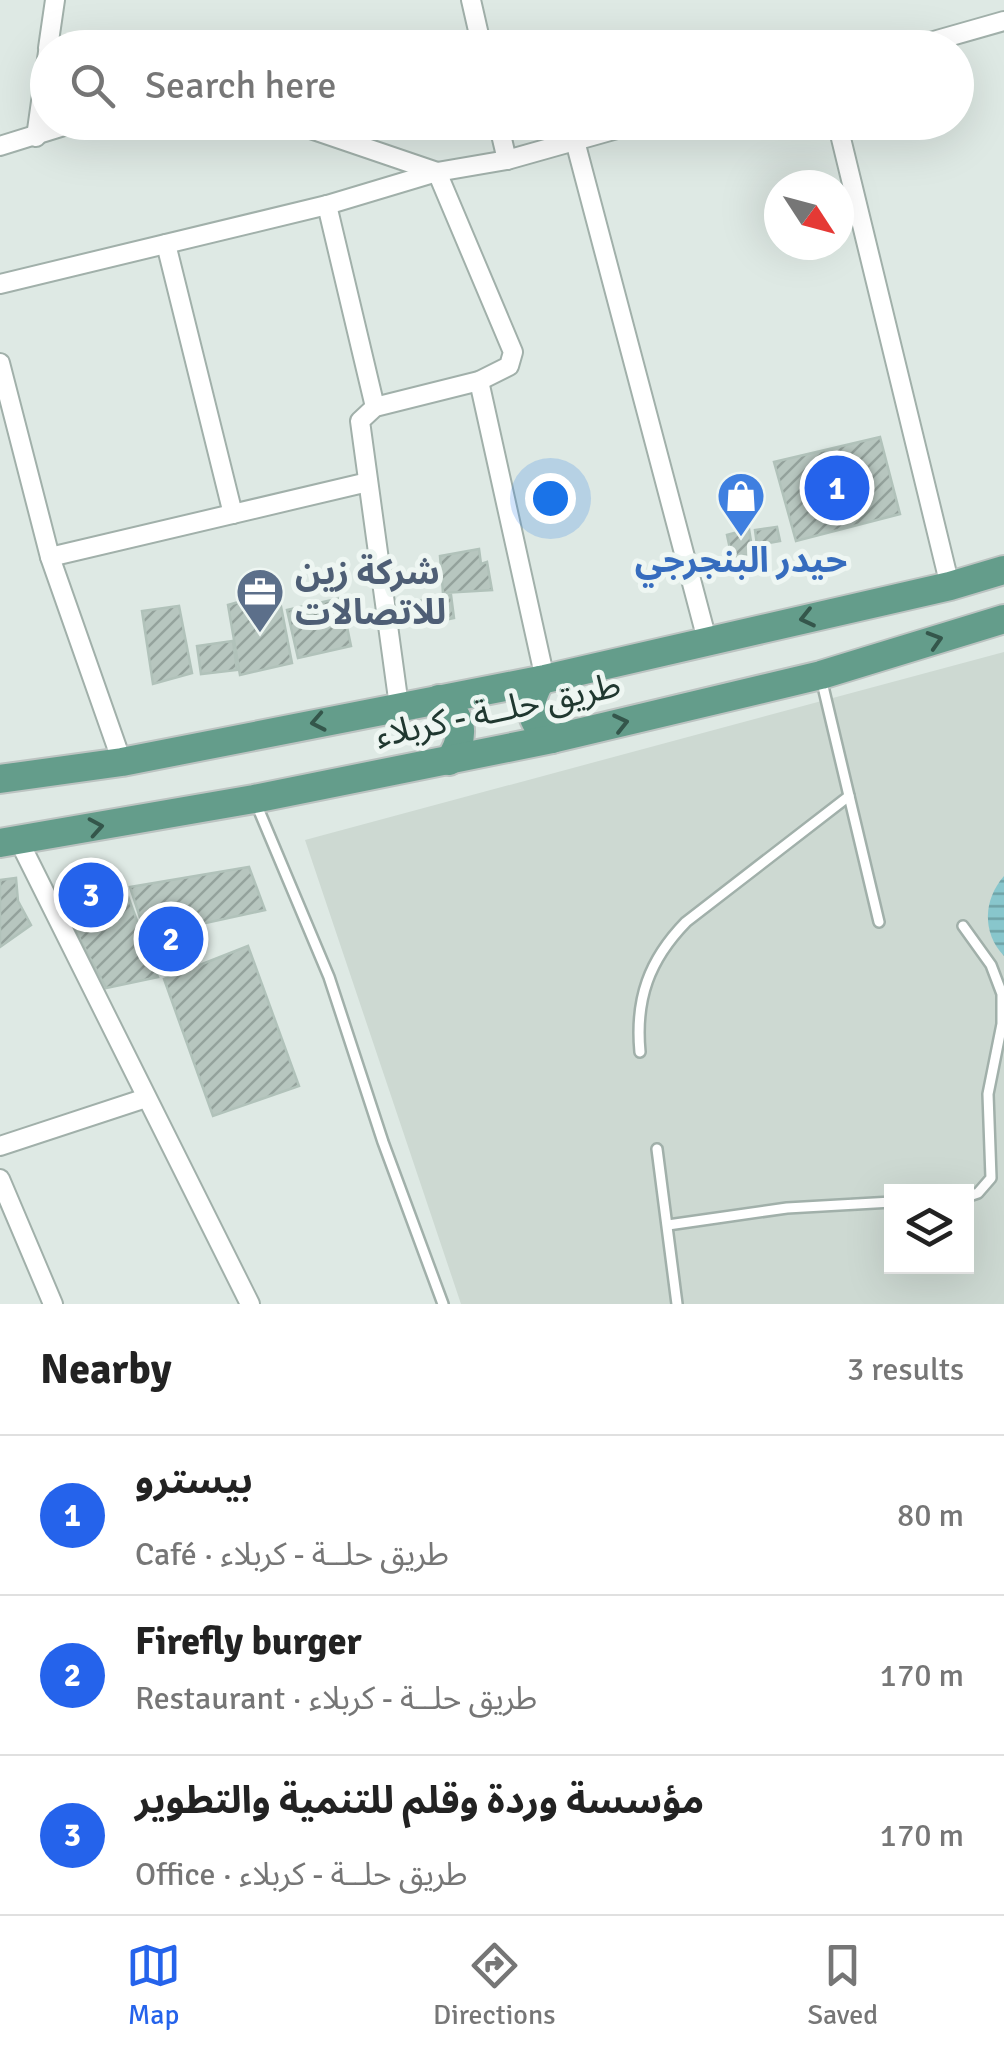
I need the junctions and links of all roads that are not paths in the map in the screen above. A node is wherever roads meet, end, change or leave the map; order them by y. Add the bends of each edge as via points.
1 (55, 0) edge
2 (471, 0) edge
3 (1004, 21) edge
4 (51, 30) edge
5 (478, 30) edge
6 (972, 30) edge
7 (30, 138) edge
8 (343, 140) edge
9 (502, 140) edge
10 (579, 140) edge
11 (841, 140) edge
12 (575, 141) junction
13 (0, 146) edge
14 (507, 160) junction
15 (437, 172) junction
16 (327, 205) junction
17 (166, 244) junction
18 (0, 284) edge
19 (0, 363) edge
20 (478, 381) junction
21 (375, 407) junction
22 (368, 482) junction
23 (233, 514) junction
24 (50, 557) junction
25 (1004, 570) edge
26 (950, 586) junction
27 (1004, 619) edge
28 (708, 640) junction
29 (820, 675) junction
30 (543, 680) junction
31 (439, 699) junction
32 (400, 706) junction
33 (552, 739) junction
34 (450, 761) junction
35 (122, 762) junction
36 (0, 779) edge
37 (849, 796) junction
38 (254, 799) junction
39 (10, 842) edge
40 (878, 922) dead end
41 (963, 926) dead end
42 (640, 1052) dead end
43 (146, 1098) junction
44 (0, 1146) edge
45 (658, 1149) dead end
46 (0, 1179) edge
47 (974, 1194) edge
48 (884, 1203) edge
49 (668, 1225) junction
50 (52, 1304) edge
51 (250, 1304) edge
52 (443, 1304) edge
53 (678, 1304) edge

1 - 4 street
2 - 5 street
3 - 6 street
7 - 13 street
8 - 15 street
9 - 14 street
10 - 12 street
11 - 26 street
12 - 14 street
12 - 28 street
14 - 15 street
15 - 16 street
15 - 20 street via 513,352 509,366
16 - 17 street
16 - 21 street
17 - 18 street
17 - 23 street
19 - 24 street
20 - 21 street
20 - 30 street
21 - 22 street via 360,421
22 - 23 street
22 - 32 street
23 - 24 street
24 - 35 street
25 - 26 main road, طريق حلــة - كربلاء
26 -> 28 main road, طريق حلــة - كربلاء
29 -> 27 main road, طريق حلــة - كربلاء
28 - 30 main road, طريق حلــة - كربلاء
33 -> 29 main road, طريق حلــة - كربلاء
29 - 37 lane
30 - 31 main road, طريق حلــة - كربلاء
30 - 33 main road via 531,713
31 - 32 main road, طريق حلــة - كربلاء
31 - 34 main road via 461,726
32 -> 35 main road, طريق حلــة - كربلاء
33 - 34 main road, طريق حلــة - كربلاء
34 - 38 main road, طريق حلــة - كربلاء
35 - 36 main road, طريق حلــة - كربلاء
37 - 40 lane
37 - 42 lane via 669,939 642,992
39 -> 38 main road, طريق حلــة - كربلاء
38 - 52 lane via 329,977
39 - 43 street
41 - 47 lane via 991,966 1003,1009 988,1094 991,1178
43 - 44 street
43 - 51 street
45 - 49 lane
46 - 50 street
48 - 49 lane
49 - 53 lane

